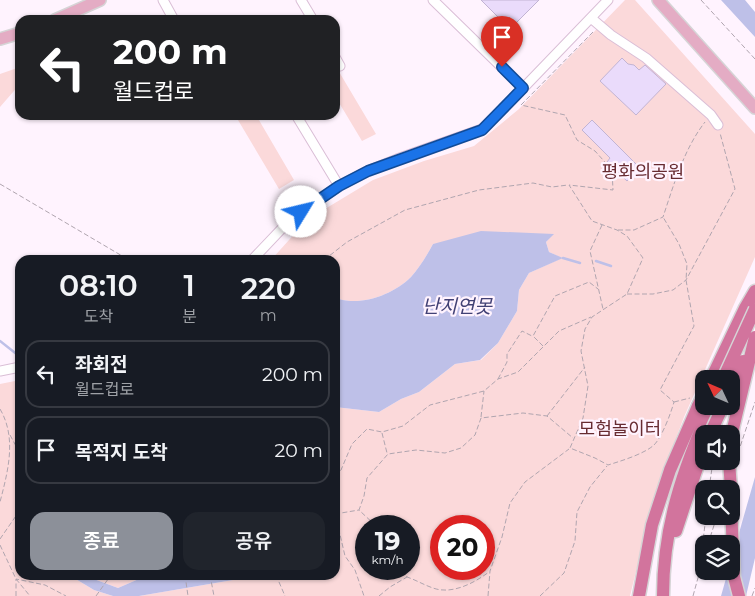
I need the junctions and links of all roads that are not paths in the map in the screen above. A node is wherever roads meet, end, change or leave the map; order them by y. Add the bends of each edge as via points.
1 (100, 0) edge
2 (163, 0) edge
3 (301, 0) edge
4 (433, 0) edge
5 (608, 0) edge
6 (658, 0) edge
7 (90, 3) edge
8 (65, 15) edge
9 (171, 15) edge
10 (309, 15) edge
11 (591, 18) junction
12 (15, 35) edge
13 (0, 40) edge
14 (523, 88) junction
15 (755, 108) edge
16 (299, 120) edge
17 (718, 125) road end
18 (339, 186) junction
19 (257, 255) edge
20 (755, 291) edge
21 (755, 309) edge
22 (755, 331) edge
23 (755, 337) edge
24 (15, 368) edge
25 (715, 370) edge
26 (727, 370) edge
27 (739, 370) edge
28 (0, 371) edge
29 (696, 415) edge
30 (699, 415) edge
31 (733, 425) edge
32 (696, 470) edge
33 (732, 525) edge
34 (639, 596) edge
35 (656, 596) edge
36 (663, 596) edge
37 (739, 596) edge

1 - 7 main road
2 - 9 lane
3 - 10 lane
4 - 14 lane
5 - 11 lane
6 - 15 main road
7 - 8 main road
11 - 14 lane
11 - 17 lane via 646,58
12 - 13 main road
14 - 18 lane via 482,130 397,159
16 - 18 lane
18 - 19 lane via 289,221
20 - 25 highway
21 - 26 highway, bridge
22 - 27 highway, bridge
23 - 31 highway, bridge
24 - 28 lane
29 - 34 highway via 670,470 652,525
30 - 36 highway via 693,446 674,501 667,537
32 - 35 highway
33 - 37 highway via 734,577

